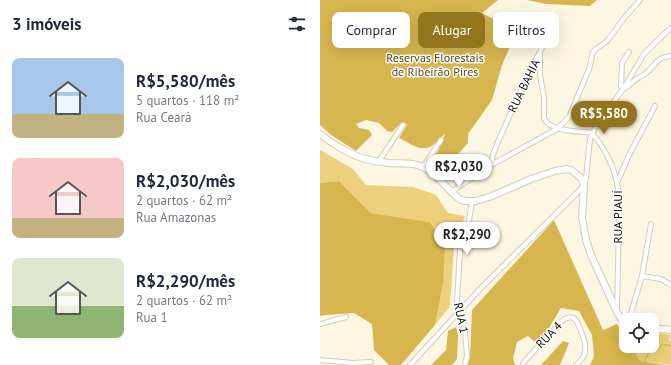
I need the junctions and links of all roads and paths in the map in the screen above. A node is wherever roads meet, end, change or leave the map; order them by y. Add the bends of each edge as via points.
1 (640, 0) edge
2 (671, 28) edge
3 (542, 48) edge
4 (540, 52) junction
5 (629, 52) dead end
6 (671, 56) edge
7 (622, 89) junction
8 (655, 106) dead end
9 (403, 125) dead end
10 (557, 129) junction
11 (592, 133) junction
12 (320, 134) edge
13 (441, 140) dead end
14 (379, 161) junction
15 (491, 165) junction
16 (423, 167) junction
17 (618, 183) junction
18 (584, 186) junction
19 (451, 192) junction
20 (472, 201) junction
21 (651, 224) dead end
22 (642, 276) junction
23 (671, 285) edge
24 (617, 312) junction
25 (459, 313) junction
26 (631, 313) edge
27 (619, 315) edge
28 (346, 317) dead end
29 (320, 324) edge
30 (659, 329) edge
31 (671, 330) edge
32 (320, 360) edge
33 (523, 362) dead end
34 (370, 363) edge
35 (410, 365) edge
36 (465, 365) edge
37 (576, 365) edge

1 - 10 street via 607,41 593,52 589,69 572,110
2 - 7 street via 644,54
3 - 4 street, RUA BAHIA
4 - 10 street via 544,118 546,123
4 - 15 street, RUA BAHIA via 497,144
5 - 7 street via 622,63
6 - 7 street via 661,58 646,73
7 - 11 street
8 - 17 street, RUA PIAUÍ via 629,155
9 - 14 street
10 - 11 street
10 - 15 street
11 - 17 street via 602,147
11 - 18 street
12 - 14 main road via 354,155
13 - 16 street
14 - 16 main road
15 - 19 street
16 - 19 main road
17 - 24 street, RUA PIAUÍ
18 - 20 main road via 578,174 566,169
18 - 24 main road via 582,217 586,240
18 - 25 street
19 - 20 main road via 461,200
20 - 25 street, RUA 1 via 459,256
21 - 22 street
22 - 23 street via 661,279
22 - 26 street
24 - 27 main road
25 - 35 street
25 - 36 street, RUA 1 via 464,323 467,355
28 - 29 street
30 - 31 main road
32 - 34 street
33 - 37 street, RUA 4 via 559,324 572,317 576,320 586,350

